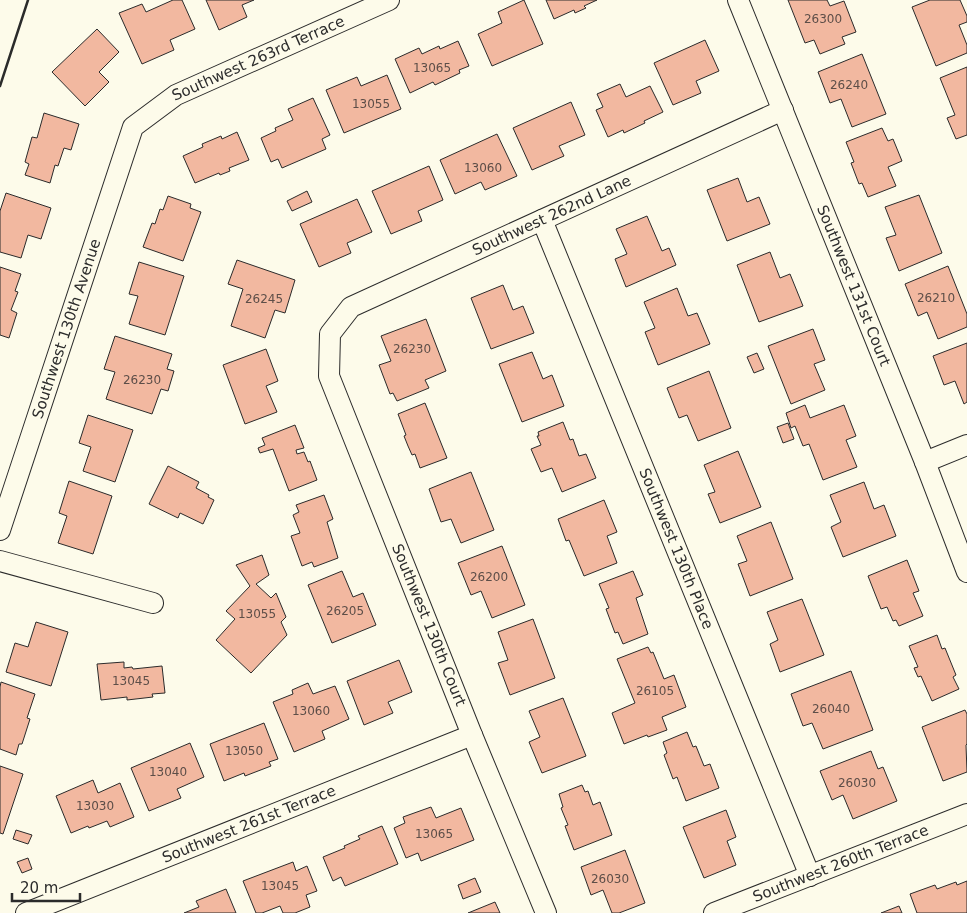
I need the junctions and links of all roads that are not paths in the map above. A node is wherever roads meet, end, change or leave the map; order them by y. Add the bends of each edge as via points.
1 (389, 0) edge
2 (738, 0) edge
3 (783, 110) junction
4 (133, 128) joint
5 (542, 220) junction
6 (330, 334) joint
7 (967, 445) edge
8 (925, 462) junction
9 (0, 530) edge
10 (0, 561) edge
11 (967, 572) edge
12 (152, 603) dead end
13 (472, 735) junction
14 (967, 814) edge
15 (810, 876) junction
16 (26, 913) edge
17 (546, 913) edge
18 (714, 913) edge

1 - 4 street, Southwest 263rd Terrace via 176,95
2 - 3 street, Southwest 131st Court
3 - 5 street, Southwest 262nd Lane
3 - 8 street, Southwest 131st Court
4 - 9 street, Southwest 130th Avenue
5 - 6 street, Southwest 262nd Lane via 351,307
5 - 15 street, Southwest 130th Place
6 - 13 street, Southwest 130th Court via 329,376
7 - 8 street
8 - 11 street, Southwest 131st Court
10 - 12 street
13 - 16 street, Southwest 261st Terrace
13 - 17 street, Southwest 130th Court
14 - 15 street, Southwest 260th Terrace
15 - 18 street, Southwest 260th Terrace

